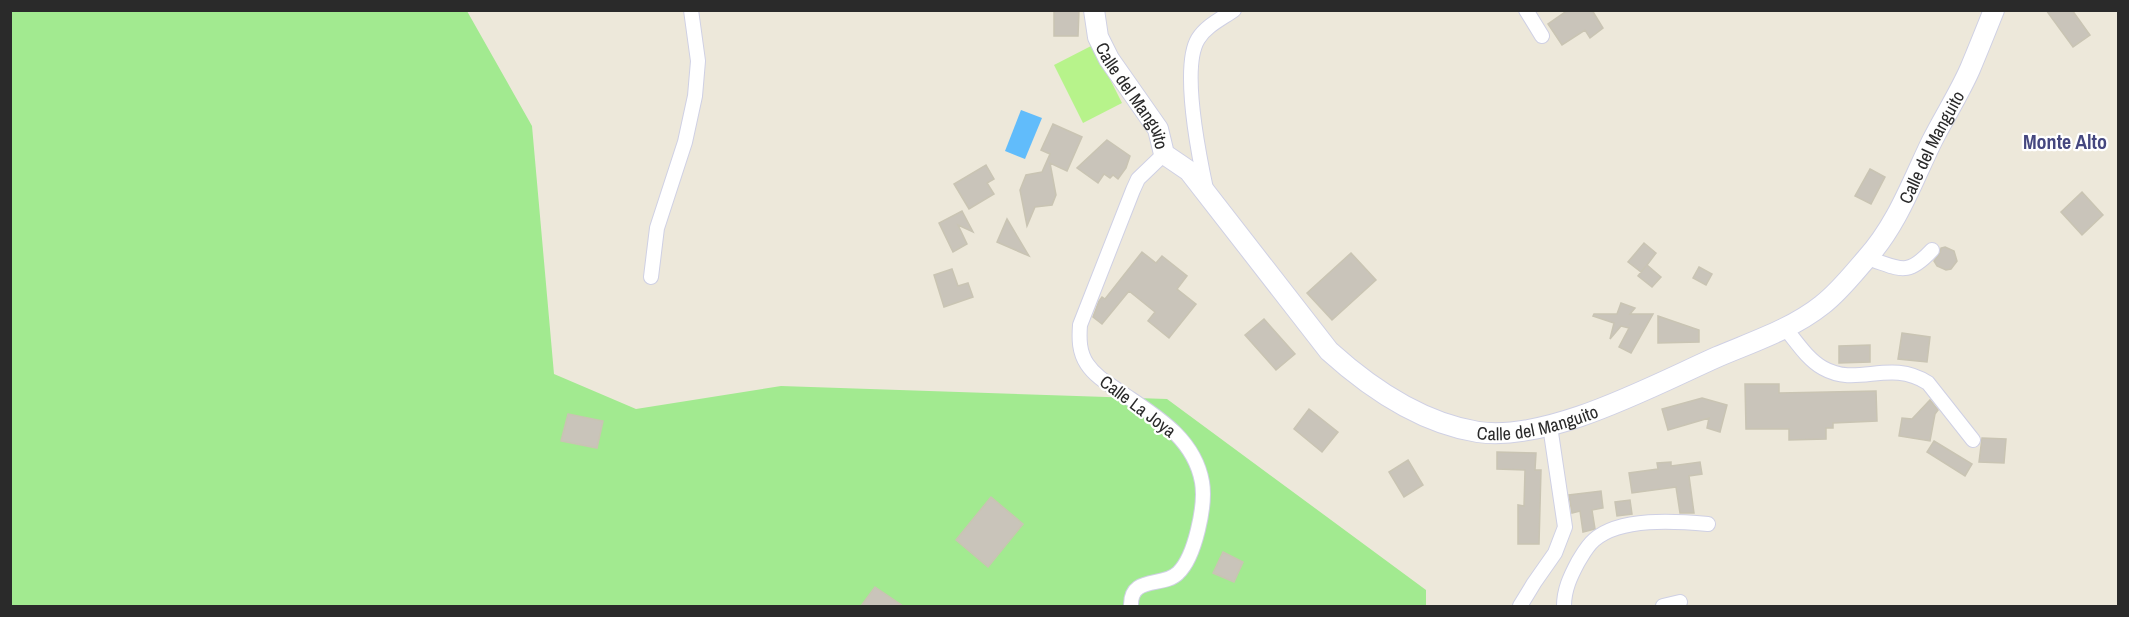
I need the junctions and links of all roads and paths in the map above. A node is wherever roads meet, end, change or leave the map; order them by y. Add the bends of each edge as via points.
1 (691, 10) edge
2 (1094, 10) edge
3 (1234, 10) edge
4 (1526, 10) edge
5 (1994, 10) edge
6 (1542, 36) dead end
7 (1164, 153) junction
8 (1207, 196) junction
9 (1932, 250) dead end
10 (1867, 258) junction
11 (651, 277) dead end
12 (1785, 328) junction
13 (1550, 426) junction
14 (1973, 440) dead end
15 (1708, 524) dead end
16 (1680, 602) dead end
17 (1131, 606) edge
18 (1520, 606) edge
19 (1564, 606) edge
20 (1663, 606) edge

1 - 11 street via 698,62 695,96 661,214
2 - 7 main road, Calle del Manguito via 1098,37 1158,129
3 - 8 street via 1205,30 1192,53 1196,133
4 - 6 street
5 - 10 main road, Calle del Manguito via 1970,70 1901,209
7 - 8 main road, Calle del Manguito via 1189,171
7 - 17 street, Calle La Joya via 1138,178 1079,336 1083,357 1093,372 1180,437 1195,458 1203,483 1199,527 1182,568 1170,579 1141,586 1132,596
8 - 13 main road, Calle del Manguito via 1329,351 1357,376 1398,403 1434,420 1477,432 1509,434
9 - 10 street via 1916,266 1906,269
10 - 12 main road, Calle del Manguito via 1823,305
12 - 13 main road, Calle del Manguito via 1610,405
12 - 14 street via 1810,358 1834,373 1851,376 1894,371 1920,378
13 - 18 street via 1565,527 1555,553
15 - 19 street via 1652,521 1600,535 1585,550 1570,576
16 - 20 street

